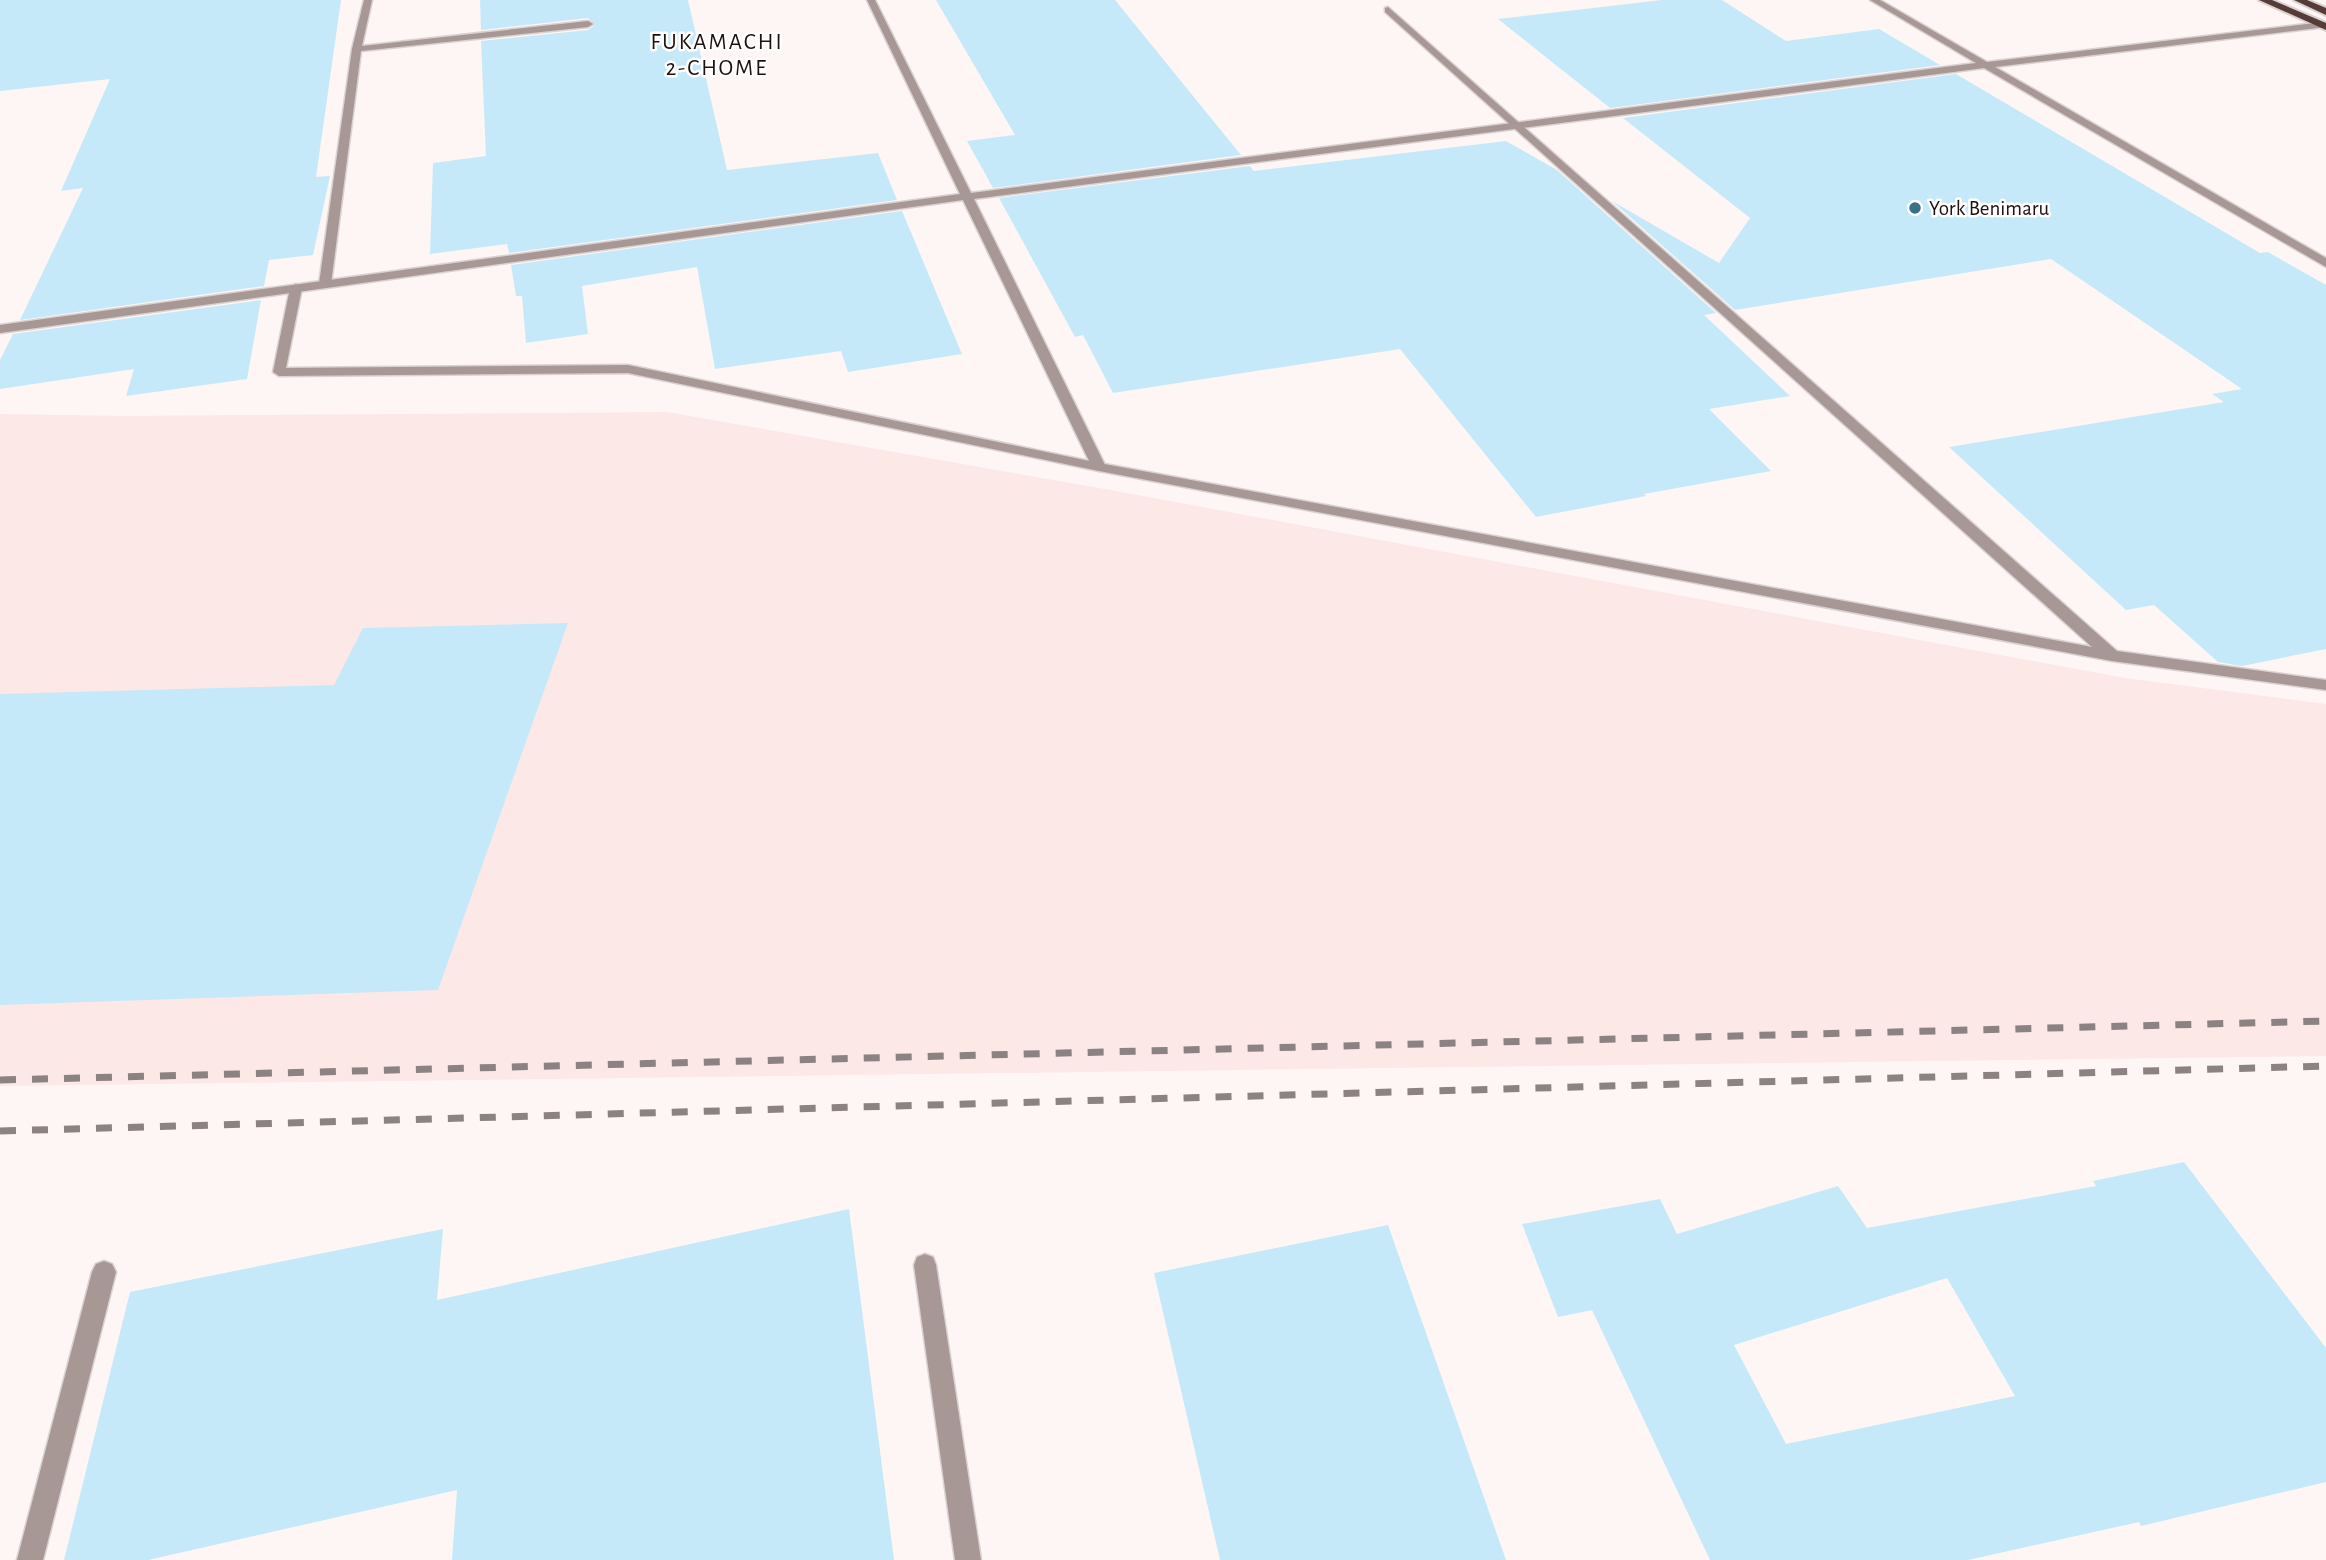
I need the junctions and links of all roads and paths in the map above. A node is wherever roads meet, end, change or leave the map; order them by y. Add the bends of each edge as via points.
1 (368, 0) edge
2 (871, 0) edge
3 (1874, 0) edge
4 (2264, 0) edge
5 (2299, 0) edge
6 (1388, 10) dead end
7 (2326, 12) edge
8 (588, 24) dead end
9 (2324, 26) edge
10 (357, 49) junction
11 (1986, 64) junction
12 (1517, 125) junction
13 (965, 196) junction
14 (2326, 263) edge
15 (325, 284) junction
16 (296, 288) junction
17 (0, 329) edge
18 (1099, 467) junction
19 (2112, 656) junction
20 (2326, 685) edge
21 (925, 1265) dead end
22 (104, 1272) dead end
23 (30, 1560) edge
24 (968, 1560) edge

1 - 10 street
2 - 13 street
3 - 11 street
4 - 9 highway
5 - 7 highway
6 - 12 street
8 - 10 street
9 - 11 street
10 - 15 street
11 - 12 street
11 - 14 street
12 - 13 street
12 - 19 street
13 - 15 street
13 - 18 street
15 - 16 street
16 - 17 street
16 - 18 street via 279,372 628,369
18 - 19 street
19 - 20 street
21 - 24 street
22 - 23 street

